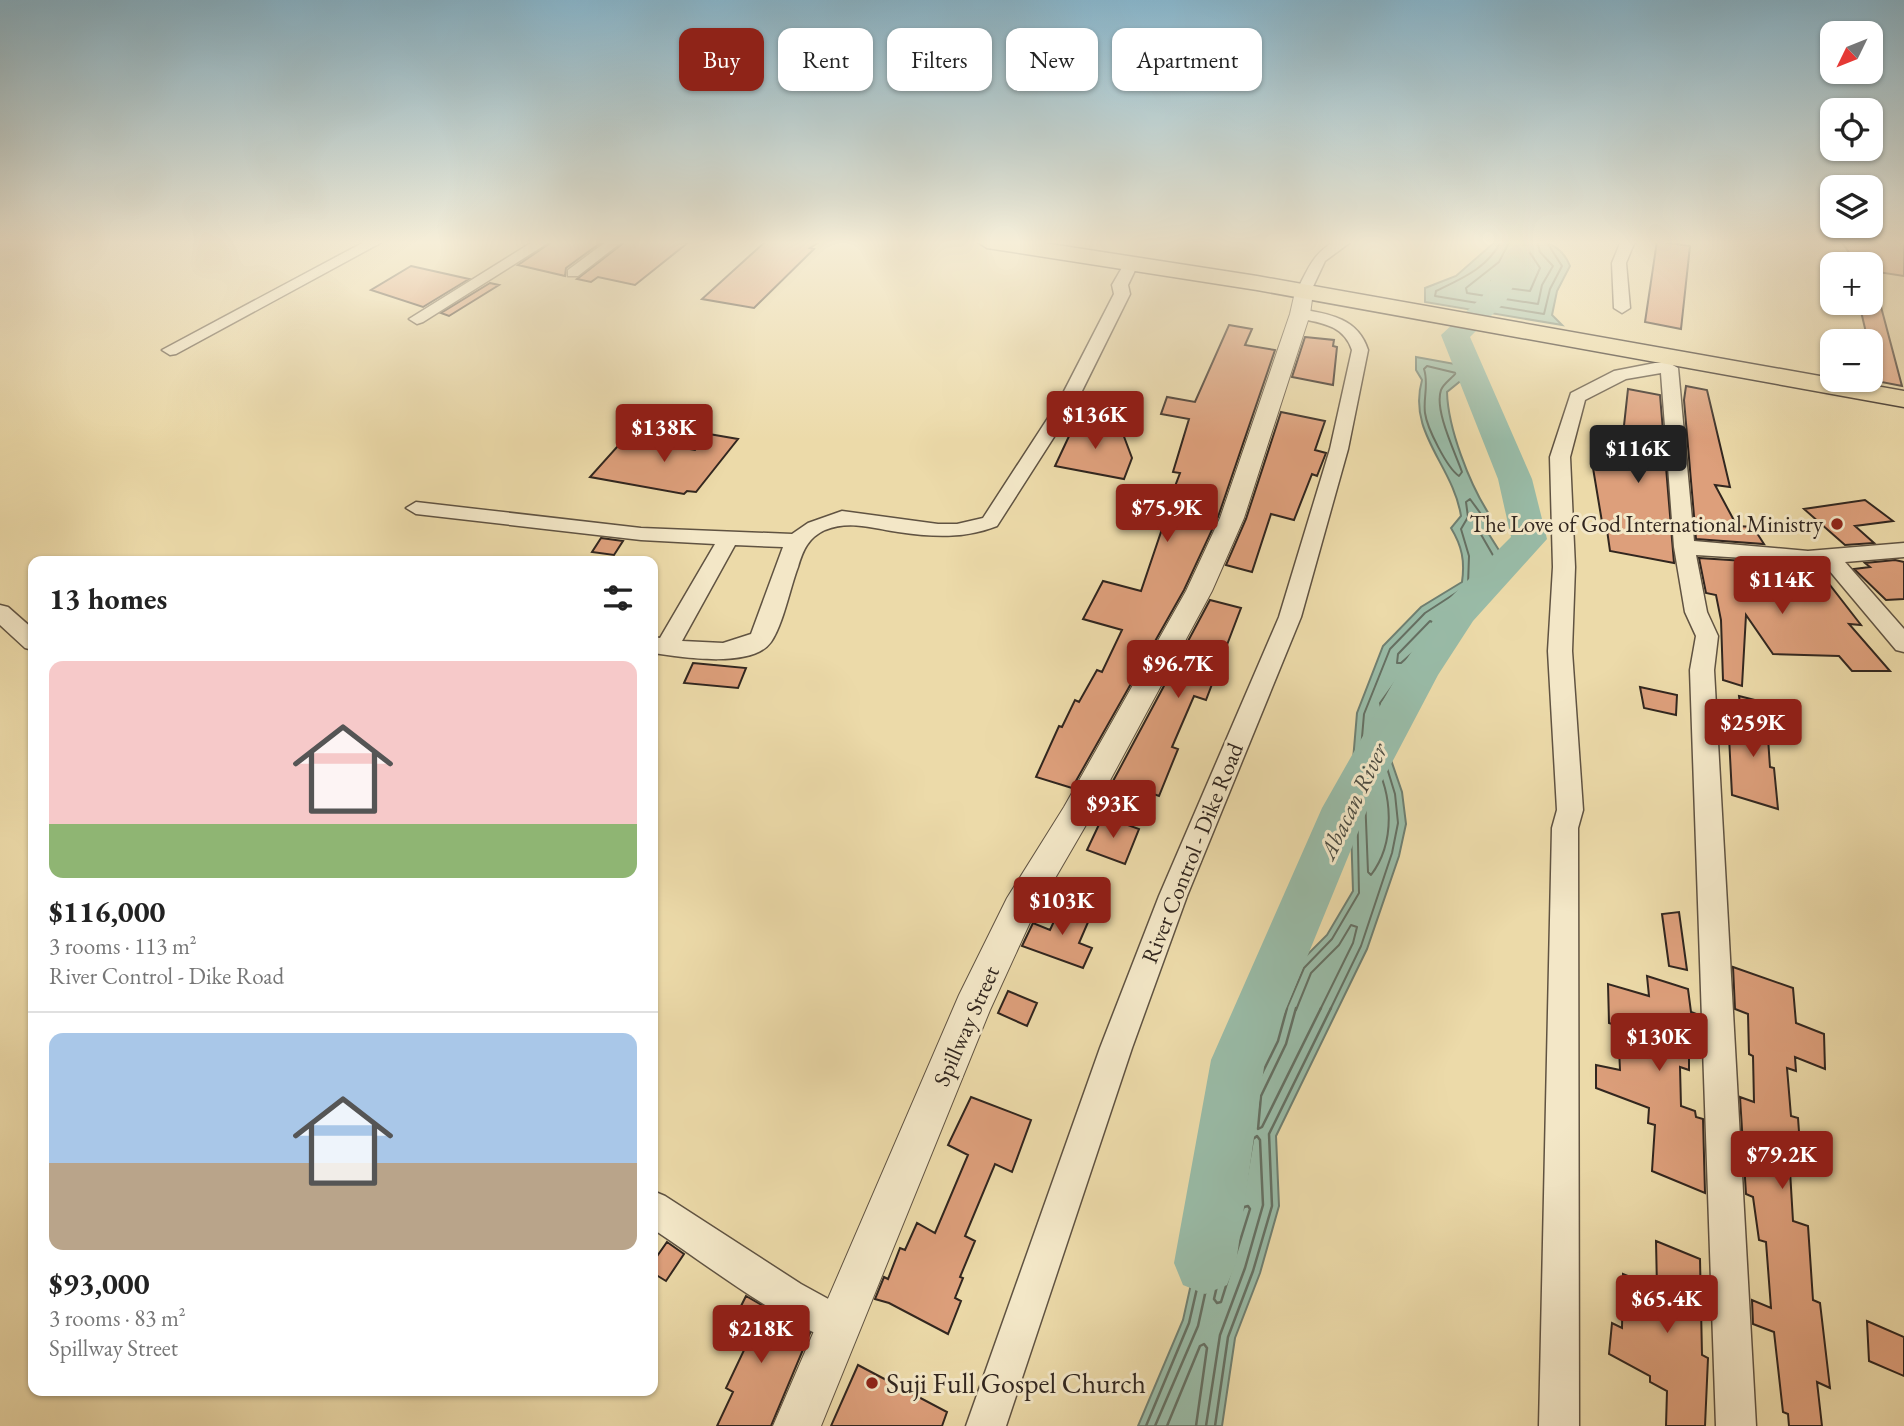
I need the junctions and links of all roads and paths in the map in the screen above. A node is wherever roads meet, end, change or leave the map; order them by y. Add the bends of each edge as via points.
1 (252, 308) edge
2 (436, 308) edge
3 (1115, 308) edge
4 (1304, 308) edge
5 (1318, 308) edge
6 (1354, 308) edge
7 (417, 319) dead end
8 (170, 351) dead end
9 (1904, 398) edge
10 (416, 508) dead end
11 (729, 537) junction
12 (796, 541) junction
13 (1684, 547) junction
14 (1904, 550) edge
15 (1828, 556) junction
16 (0, 612) edge
17 (28, 637) edge
18 (1904, 644) edge
19 (660, 646) edge
20 (658, 1211) edge
21 (839, 1325) junction
22 (797, 1426) edge
23 (986, 1426) edge
24 (1559, 1426) edge
25 (1736, 1426) edge

1 - 8 street
2 - 7 street
3 - 12 street via 1068,401 990,522 977,529 952,530 842,517 815,527
4 - 21 street, Spillway Street via 1232,518 1210,567 1013,921 972,1007
5 - 23 street, River Control - Dike Road via 1346,327 1360,350 1325,502 1286,628 1199,828 1116,1048
6 - 9 highway
10 - 11 street via 641,534
11 - 12 street
11 - 19 street
12 - 19 street via 761,639 749,648
13 - 15 street
13 - 24 street via 1669,368 1622,372 1577,397 1560,457 1564,566 1560,652 1570,810 1565,828
13 - 25 street via 1696,612 1707,636 1702,670
14 - 15 street
15 - 18 street
16 - 17 street
20 - 21 street
21 - 22 street, Spillway Street

